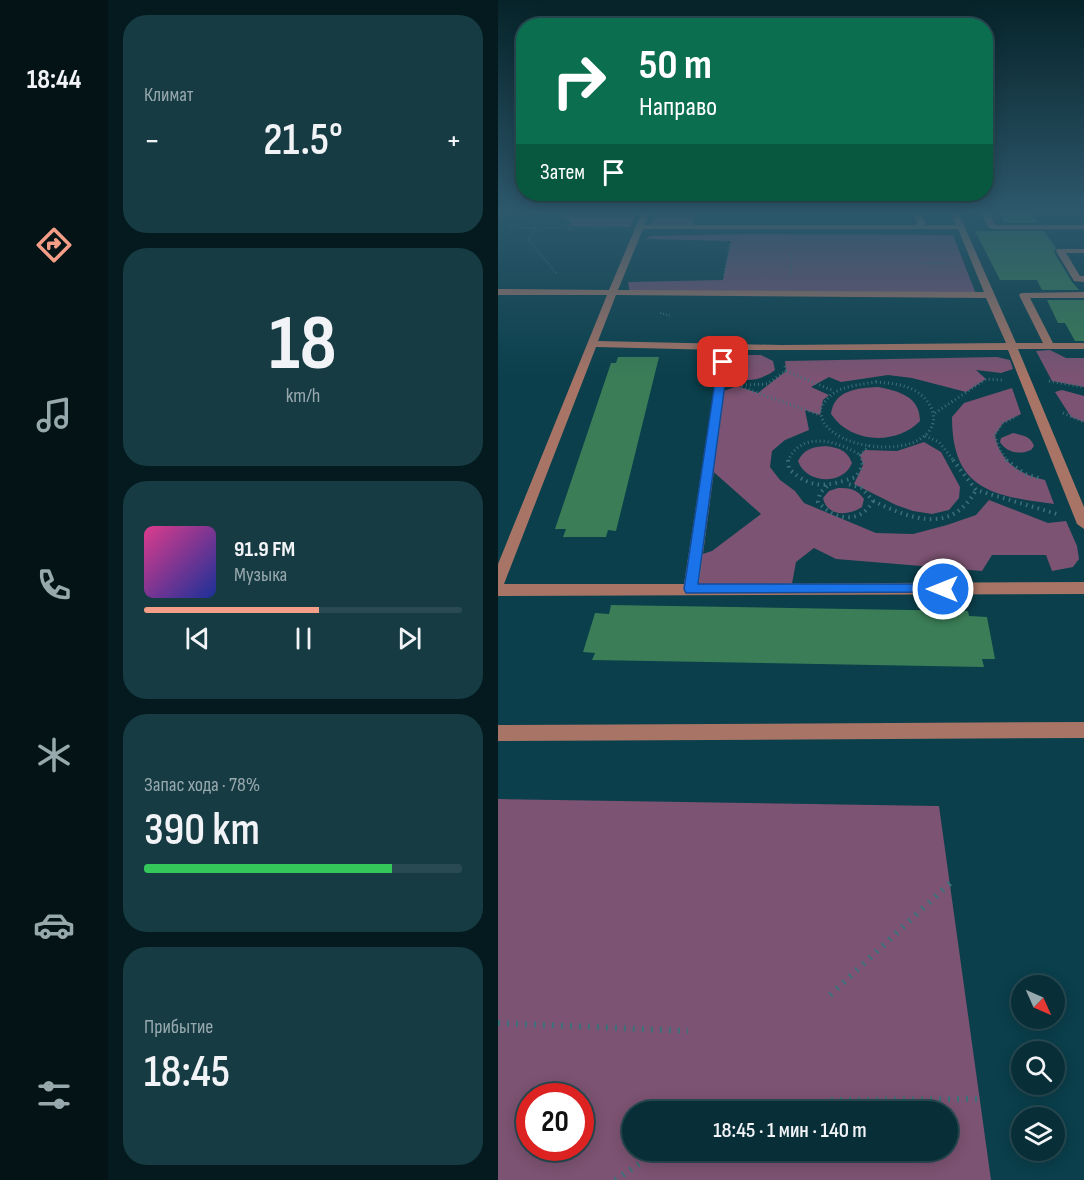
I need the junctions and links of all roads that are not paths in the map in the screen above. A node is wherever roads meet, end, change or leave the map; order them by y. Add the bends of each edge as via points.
1 (622, 267) edge
2 (977, 267) edge
3 (1070, 267) edge
4 (1084, 279) edge
5 (498, 292) edge
6 (611, 293) junction
7 (989, 295) junction
8 (1084, 295) edge
9 (594, 344) junction
10 (1049, 346) junction
11 (1084, 346) edge
12 (725, 347) junction
13 (1011, 347) junction
14 (1082, 519) edge
15 (498, 582) edge
16 (1084, 588) edge
17 (691, 589) junction
18 (498, 590) edge
19 (1084, 730) edge
20 (498, 733) edge

1 - 6 street
2 - 7 street
3 - 4 street via 1077,279
5 - 6 street
6 - 7 street
6 - 9 street
7 - 13 street
8 - 10 street via 1024,295
9 - 12 street
9 - 15 street
10 - 11 street
10 - 13 street
12 - 13 street
12 - 17 street
13 - 14 street
16 - 17 street
17 - 18 street
19 - 20 street

